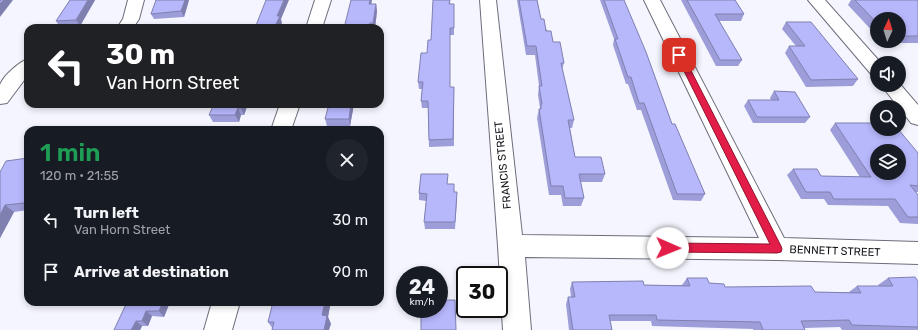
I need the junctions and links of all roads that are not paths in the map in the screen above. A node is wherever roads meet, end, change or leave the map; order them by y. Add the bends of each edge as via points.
1 (136, 0) edge
2 (323, 0) edge
3 (488, 0) edge
4 (652, 0) edge
5 (816, 0) edge
6 (128, 24) edge
7 (315, 24) edge
8 (870, 62) edge
9 (24, 69) edge
10 (896, 92) edge
11 (0, 98) edge
12 (289, 108) edge
13 (918, 118) edge
14 (282, 126) edge
15 (511, 246) junction
16 (777, 249) junction
17 (918, 253) edge
18 (225, 306) edge
19 (218, 330) edge
20 (517, 330) edge

1 - 6 street
2 - 7 street
3 - 15 street, FRANCIS STREET
4 - 16 street
5 - 8 street
9 - 11 street
10 - 13 street
12 - 14 street
15 - 16 street, BENNETT STREET
15 - 20 street, FRANCIS STREET
16 - 17 street, BENNETT STREET
18 - 19 street

